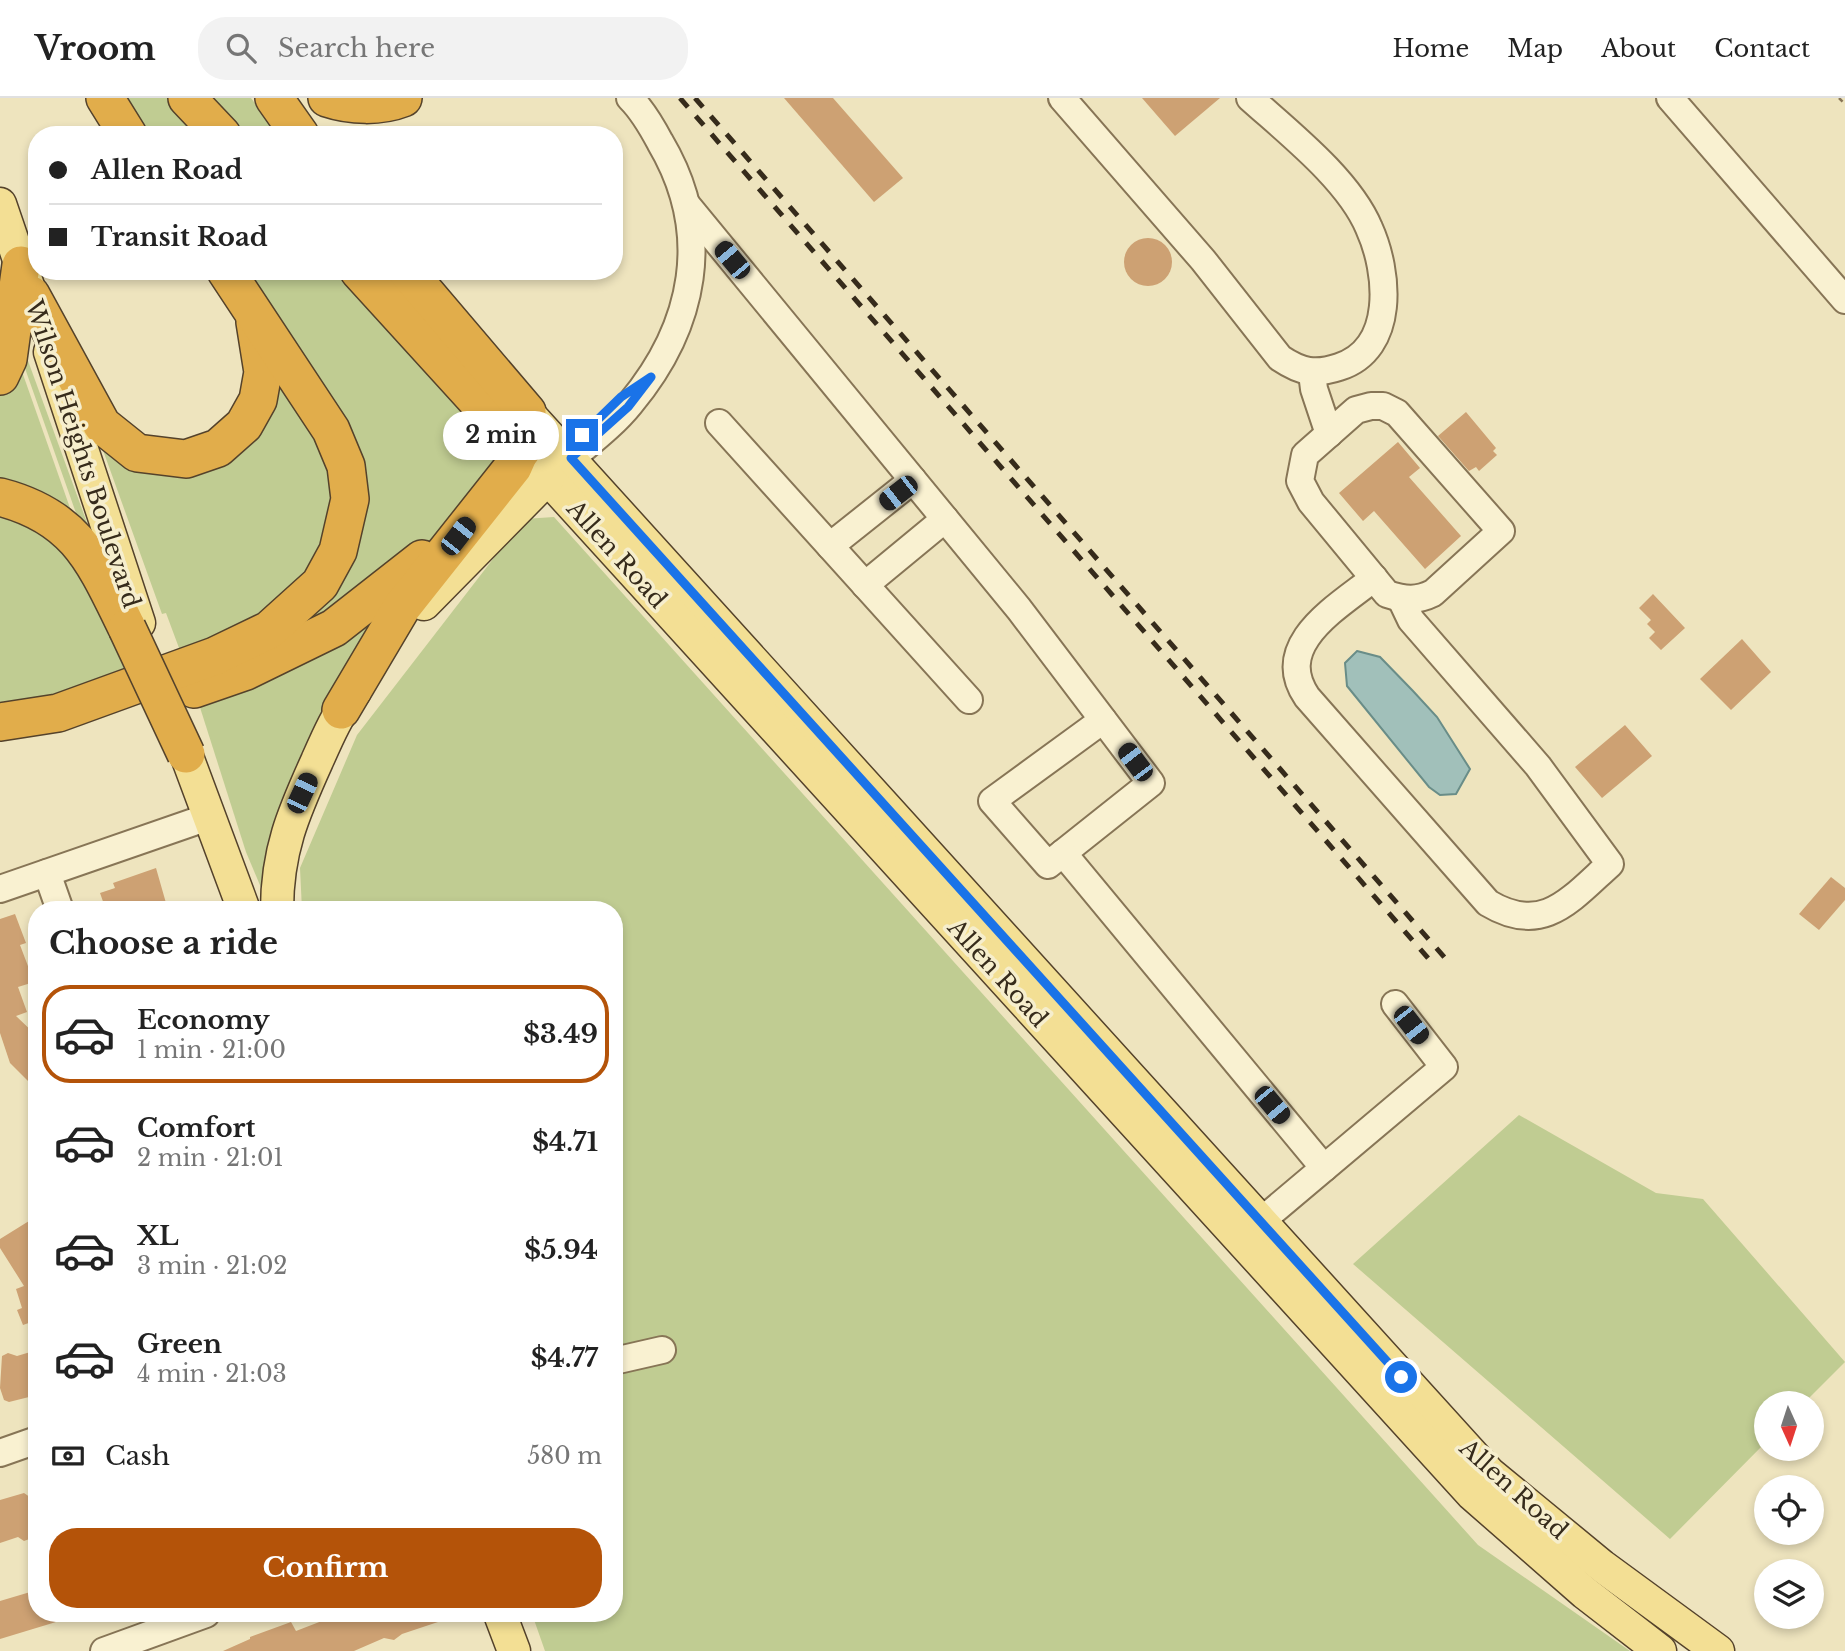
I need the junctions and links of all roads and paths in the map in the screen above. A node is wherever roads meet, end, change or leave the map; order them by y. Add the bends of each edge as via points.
1 (105, 98) edge
2 (187, 98) edge
3 (274, 98) edge
4 (327, 98) edge
5 (403, 98) edge
6 (630, 98) edge
7 (1062, 98) edge
8 (1250, 98) edge
9 (1670, 98) edge
10 (1839, 98) edge
11 (1845, 104) edge
12 (122, 126) edge
13 (213, 126) edge
14 (294, 126) edge
15 (0, 204) edge
16 (687, 205) junction
17 (26, 280) junction
18 (232, 280) edge
19 (367, 280) edge
20 (415, 280) edge
21 (1845, 300) edge
22 (252, 307) junction
23 (1312, 373) junction
24 (0, 376) edge
25 (527, 412) junction
26 (719, 423) dead end
27 (1329, 435) junction
28 (522, 450) junction
29 (559, 468) junction
30 (913, 480) junction
31 (0, 496) edge
32 (472, 519) junction
33 (945, 519) junction
34 (830, 546) junction
35 (1374, 578) junction
36 (865, 585) junction
37 (1401, 599) junction
38 (133, 626) junction
39 (969, 701) dead end
40 (341, 710) junction
41 (1103, 720) junction
42 (0, 722) edge
43 (0, 746) edge
44 (186, 754) joint
45 (211, 816) junction
46 (1063, 853) junction
47 (47, 873) junction
48 (0, 889) edge
49 (57, 901) edge
50 (241, 901) edge
51 (277, 901) edge
52 (1395, 1004) dead end
53 (1324, 1168) junction
54 (1260, 1222) junction
55 (662, 1350) dead end
56 (623, 1359) edge
57 (28, 1443) edge
58 (0, 1453) edge
59 (184, 1622) edge
60 (503, 1622) edge
61 (104, 1651) edge
62 (514, 1651) edge
63 (1660, 1651) edge
64 (1718, 1651) edge

1 - 12 highway
2 - 13 highway
3 - 14 highway
4 - 5 highway via 381,104
6 - 16 street via 671,161
7 - 23 street via 1203,260 1280,358
8 - 23 street via 1341,185 1368,225 1379,252 1384,293 1374,341 1355,362
9 - 21 street
10 - 11 path
15 - 17 main road, Wilson Heights Boulevard
16 - 29 street via 692,251 688,294 670,349 651,377 621,397 582,435
16 - 30 street
17 - 22 highway via 102,425 138,453 186,459 218,449 244,425 258,400 263,372
17 - 24 highway
17 - 38 main road, Wilson Heights Boulevard
18 - 22 highway
19 - 28 highway, Allen Road
20 - 25 highway, Allen Road
22 - 42 highway via 331,430 346,466 350,499 338,551 320,584 269,630 215,656 58,713
23 - 27 street
25 - 28 highway
25 - 29 main road, Allen Road
26 - 34 street
27 - 35 street via 1306,454 1300,481 1311,502
27 - 37 street via 1356,410 1371,405 1397,413 1501,531 1433,593 1420,599
28 - 29 main road, Allen Road
28 - 32 highway
29 - 40 main road via 424,604
29 - 54 main road, Allen Road
29 - 63 main road, Allen Road via 1472,1494 1585,1593
30 - 33 street
30 - 34 street
31 - 38 highway via 32,505 65,529 83,548
32 - 40 highway via 402,607
32 - 43 highway via 334,628 246,671 34,745
33 - 36 street
33 - 41 street
34 - 36 street
35 - 37 street via 1388,594
35 - 37 street via 1304,637 1296,681 1488,903 1509,916 1540,916 1567,903 1610,864 1538,766 1411,620
36 - 39 street
38 - 44 highway, bridge
40 - 51 main road via 282,845
41 - 46 street via 1151,783
41 - 46 street via 992,801 1048,865
44 - 45 main road
45 - 47 street
45 - 50 main road
46 - 53 street
47 - 48 street
47 - 49 street
52 - 53 street via 1444,1067
53 - 54 street
54 - 64 main road, Allen Road via 1489,1474 1602,1566
55 - 56 street
57 - 58 street
59 - 61 street
60 - 62 main road

